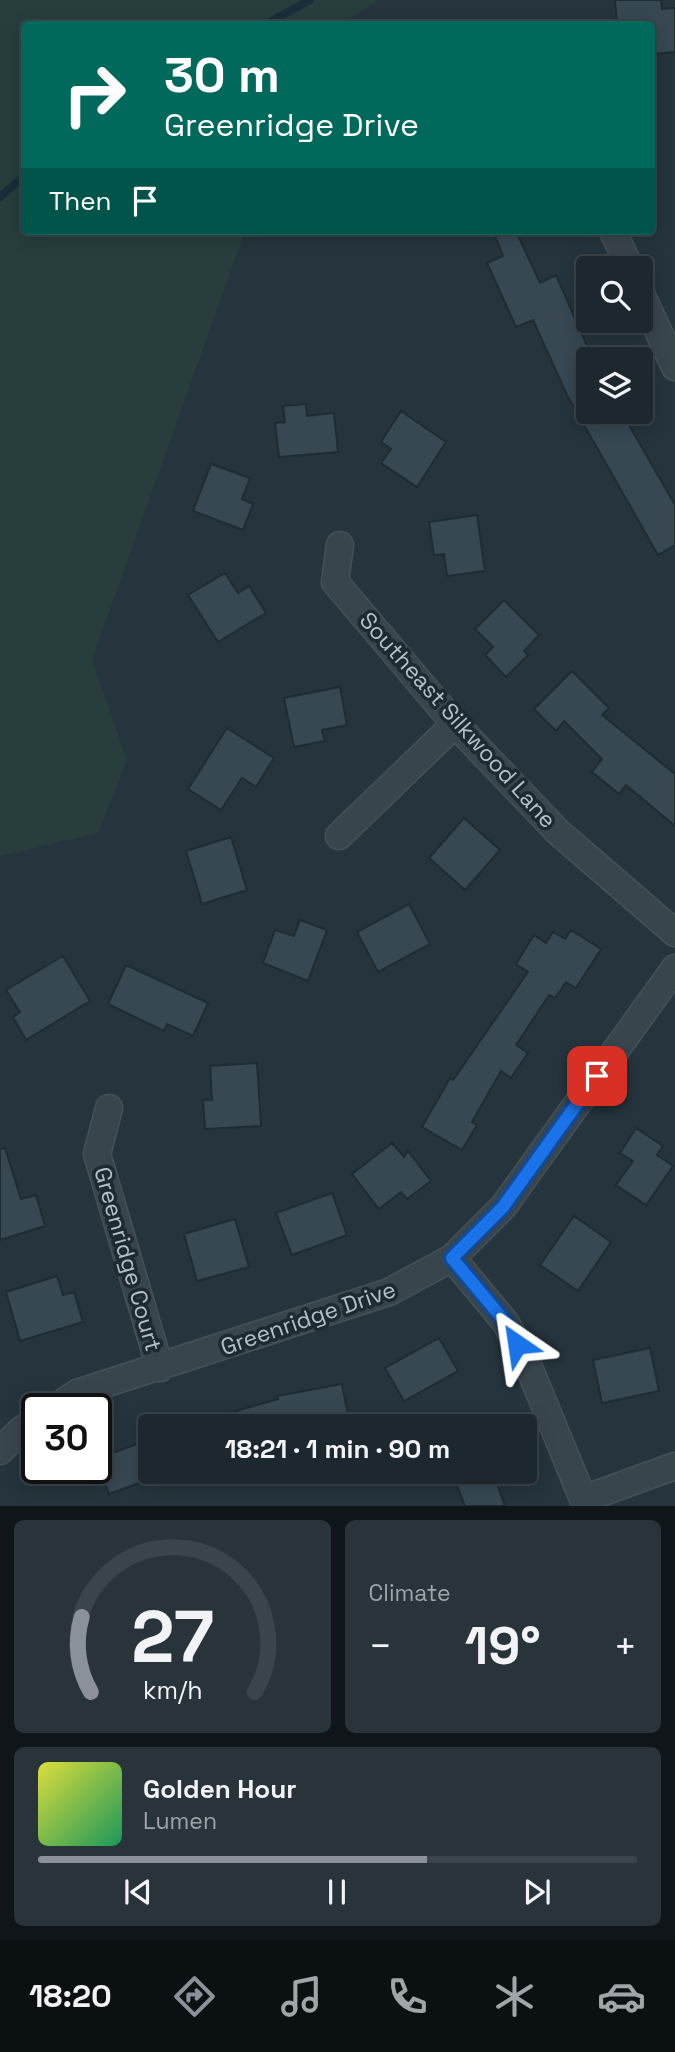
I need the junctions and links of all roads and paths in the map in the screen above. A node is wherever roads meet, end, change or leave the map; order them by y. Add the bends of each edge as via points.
1 (615, 235) edge
2 (624, 256) edge
3 (653, 320) edge
4 (675, 367) edge
5 (340, 545) dead end
6 (455, 724) junction
7 (338, 836) dead end
8 (675, 933) edge
9 (675, 968) edge
10 (109, 1108) dead end
11 (452, 1258) junction
12 (160, 1368) junction
13 (77, 1393) edge
14 (21, 1430) edge
15 (0, 1451) edge
16 (675, 1466) edge
17 (585, 1503) edge

1 - 2 street
3 - 4 street
5 - 6 street, Southeast Silkwood Lane via 335,582
6 - 7 street
6 - 8 street, Southeast Silkwood Lane via 558,832
9 - 11 street, Greenridge Drive via 503,1207
10 - 12 street, Greenridge Court via 97,1154
11 - 12 street, Greenridge Drive via 389,1292
11 - 17 street via 506,1323
12 - 13 street, Greenridge Drive
14 - 15 street
16 - 17 street

